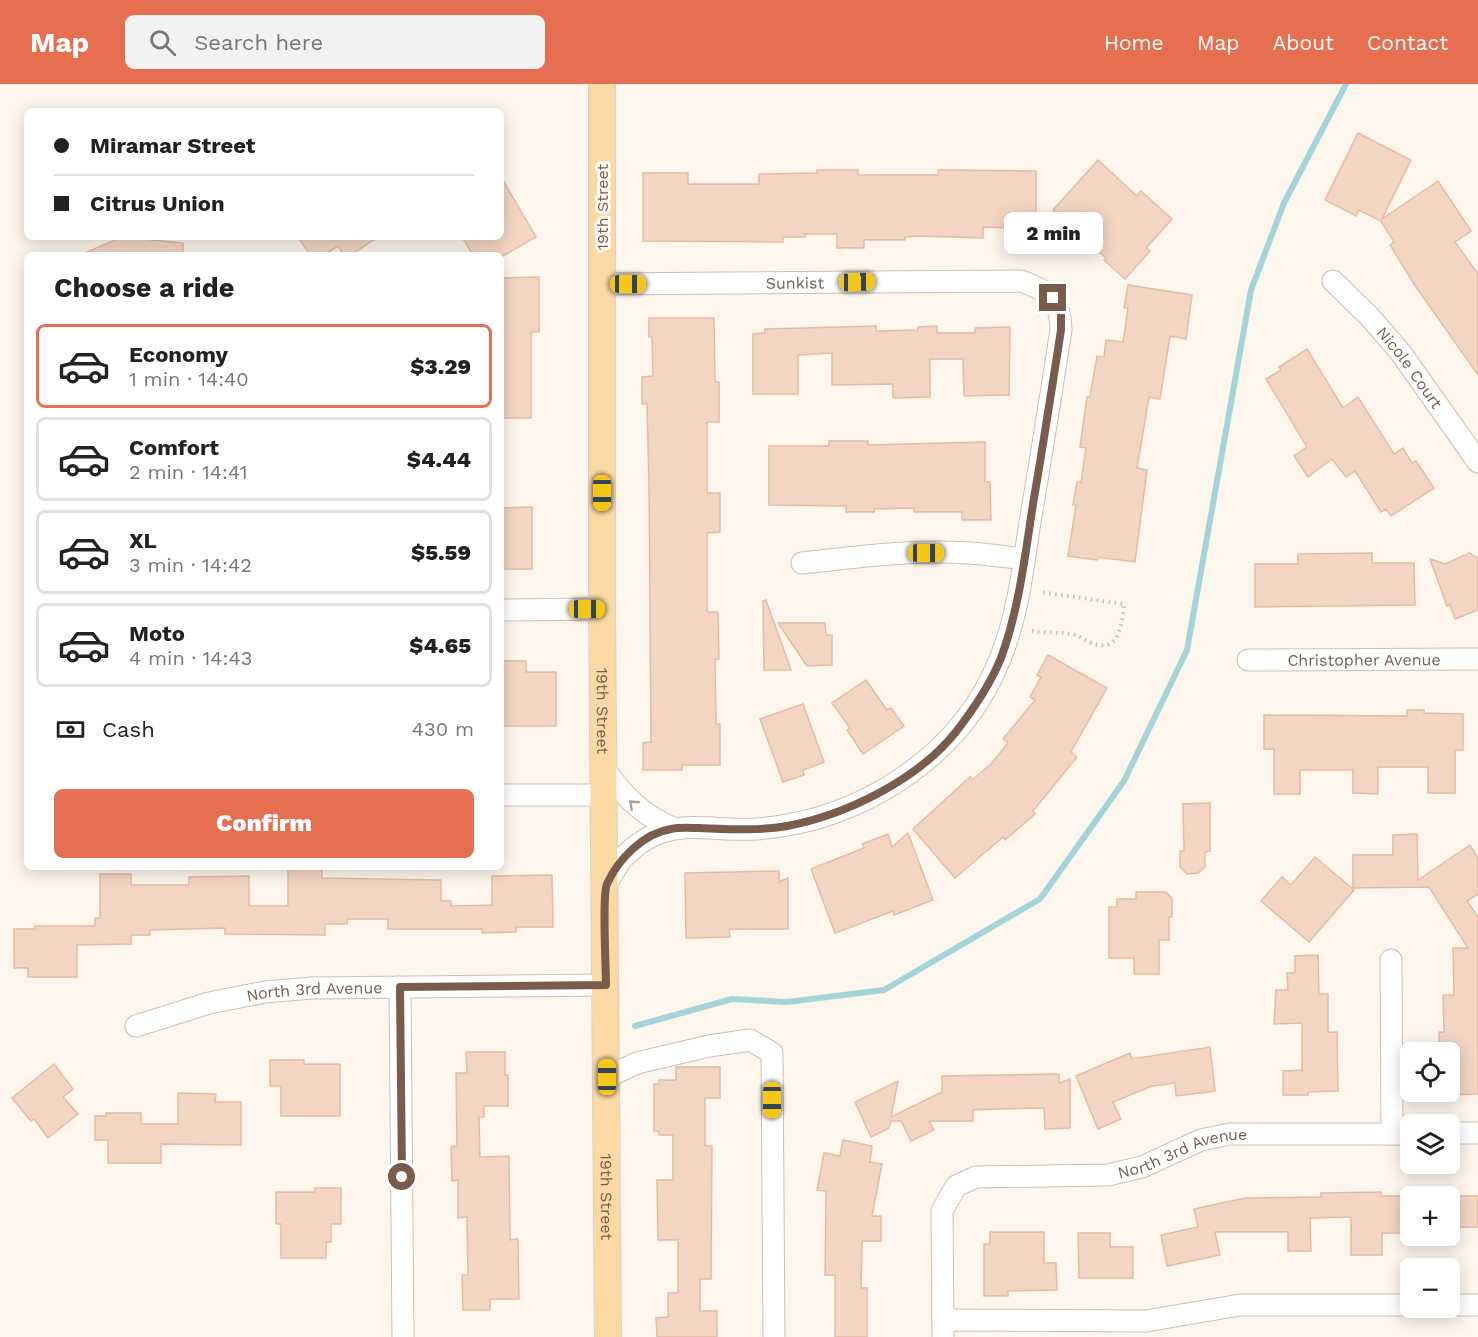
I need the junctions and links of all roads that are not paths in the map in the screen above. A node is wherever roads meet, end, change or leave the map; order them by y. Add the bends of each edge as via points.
1 (602, 84) edge
2 (1333, 280) dead end
3 (601, 284) junction
4 (1478, 462) edge
5 (1024, 560) junction
6 (802, 563) dead end
7 (602, 609) junction
8 (504, 610) edge
9 (1478, 659) edge
10 (1248, 660) dead end
11 (604, 768) junction
12 (504, 795) edge
13 (604, 795) junction
14 (673, 828) junction
15 (605, 886) junction
16 (1391, 960) dead end
17 (606, 985) junction
18 (400, 987) junction
19 (136, 1026) dead end
20 (607, 1077) junction
21 (1400, 1117) edge
22 (1460, 1133) edge
23 (1478, 1133) edge
24 (1400, 1134) edge
25 (1400, 1305) edge
26 (1460, 1305) edge
27 (1478, 1305) edge
28 (943, 1329) edge
29 (403, 1337) edge
30 (608, 1337) edge
31 (774, 1337) edge

1 - 3 main road, 19th Street
2 - 4 street, Nicole Court via 1401,353
3 - 5 street, Sunkist via 1021,281 1040,288 1053,298 1061,312 1061,330
3 - 7 main road, 19th Street
5 - 6 street via 926,553
5 - 14 street via 1017,603 1000,659 980,699 953,735 922,763 888,788 821,818 754,829
7 - 8 street
7 - 11 main road, 19th Street
9 - 10 street, Christopher Avenue
11 - 13 main road, 19th Street
14 -> 11 street via 634,805
12 - 13 street
13 - 15 main road, 19th Street
14 - 15 street via 658,832 635,847 621,860
15 - 17 main road, 19th Street
16 - 21 street
17 - 18 street, North 3rd Avenue
17 - 20 main road, 19th Street
18 - 19 street, North 3rd Avenue via 265,992 209,1003
18 - 29 street
20 - 30 main road, 19th Street
20 - 31 street via 637,1063 750,1040 772,1053
22 - 23 street
24 - 28 street, North 3rd Avenue via 1230,1134 1201,1140 1142,1167 1108,1175 976,1177 956,1186 942,1211
25 - 28 street via 1240,1305 1146,1321
26 - 27 street

